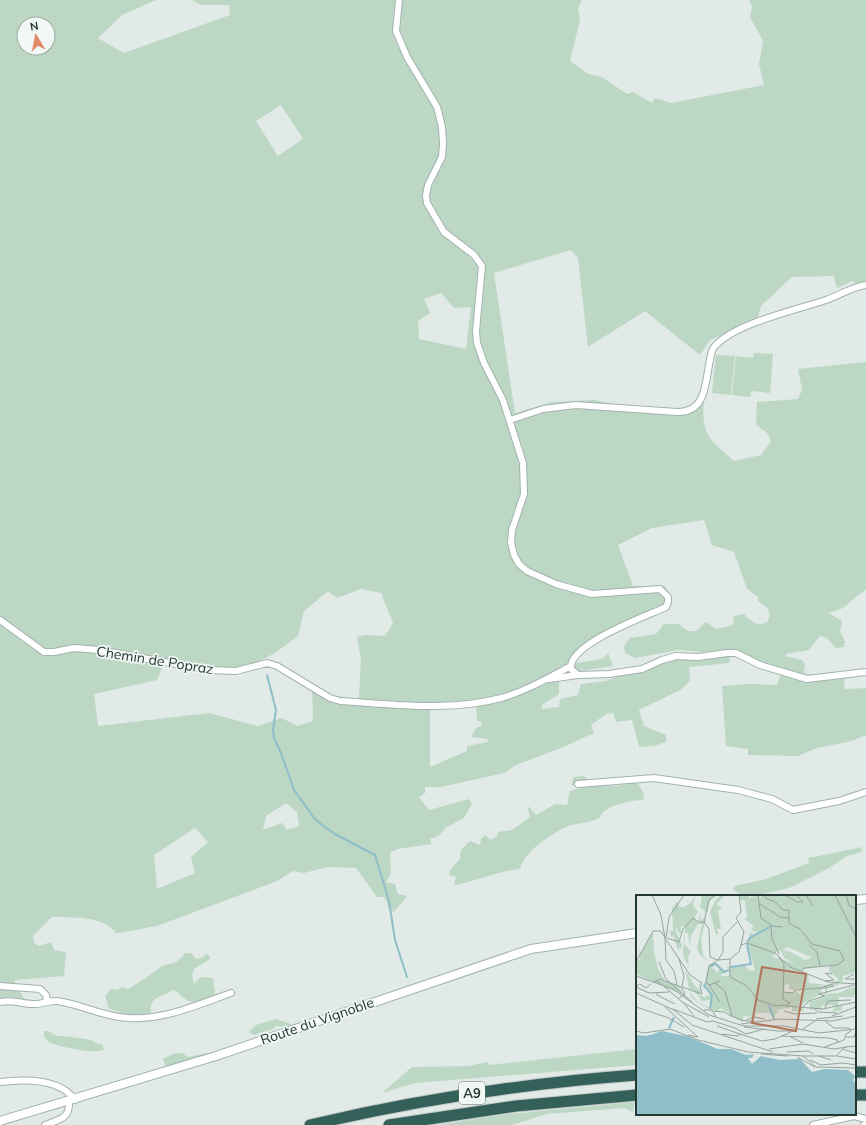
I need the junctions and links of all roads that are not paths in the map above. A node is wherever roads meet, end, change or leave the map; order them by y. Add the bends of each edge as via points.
1 (399, 0) edge
2 (866, 285) edge
3 (510, 420) junction
4 (0, 620) edge
5 (571, 666) junction
6 (866, 672) edge
7 (578, 675) junction
8 (546, 680) junction
9 (578, 784) dead end
10 (866, 792) edge
11 (866, 899) edge
12 (856, 900) edge
13 (636, 933) edge
14 (0, 986) edge
15 (231, 993) dead end
16 (47, 1001) junction
17 (0, 1002) edge
18 (636, 1075) edge
19 (0, 1082) edge
20 (636, 1095) edge
21 (72, 1100) junction
22 (866, 1119) edge
23 (0, 1121) edge
24 (45, 1125) edge
25 (310, 1125) edge
26 (389, 1125) edge
27 (813, 1125) edge

1 - 3 street via 396,31 407,57 437,107 442,127 442,157 428,185 427,203 444,232 474,254 482,266 477,343
2 - 3 street via 855,286 825,300 780,313 722,340 711,351 702,397 697,406 690,411 576,405 543,409
3 - 5 street via 524,472 524,494 512,530 511,543 519,564 527,571 556,584 592,594 660,589 668,597 666,607 604,635 576,656
4 - 8 street, Chemin de Popraz via 44,652 74,648 99,650 209,670 236,671 267,663 340,701 410,705 466,704 500,698
5 - 7 street
5 - 8 street, Chemin de Popraz
6 - 7 street, Chemin de Popraz via 807,679 760,664 736,653 727,653 698,657 676,656 642,669
7 - 8 street, Chemin de Popraz
9 - 10 street via 654,778 738,790 772,799 792,810 839,801
11 - 12 street
13 - 21 street, Route du Vignoble via 531,949 216,1056
14 - 16 street via 40,989
15 - 16 street via 172,1015 138,1018 116,1017 58,1001
16 - 17 street via 43,1004
18 - 25 highway, A9 via 454,1096
19 - 21 street via 42,1082 64,1088
20 - 26 highway, A9 via 516,1106
21 - 23 street, Route du Vignoble
21 - 24 street via 66,1116
22 - 27 street via 854,1116

